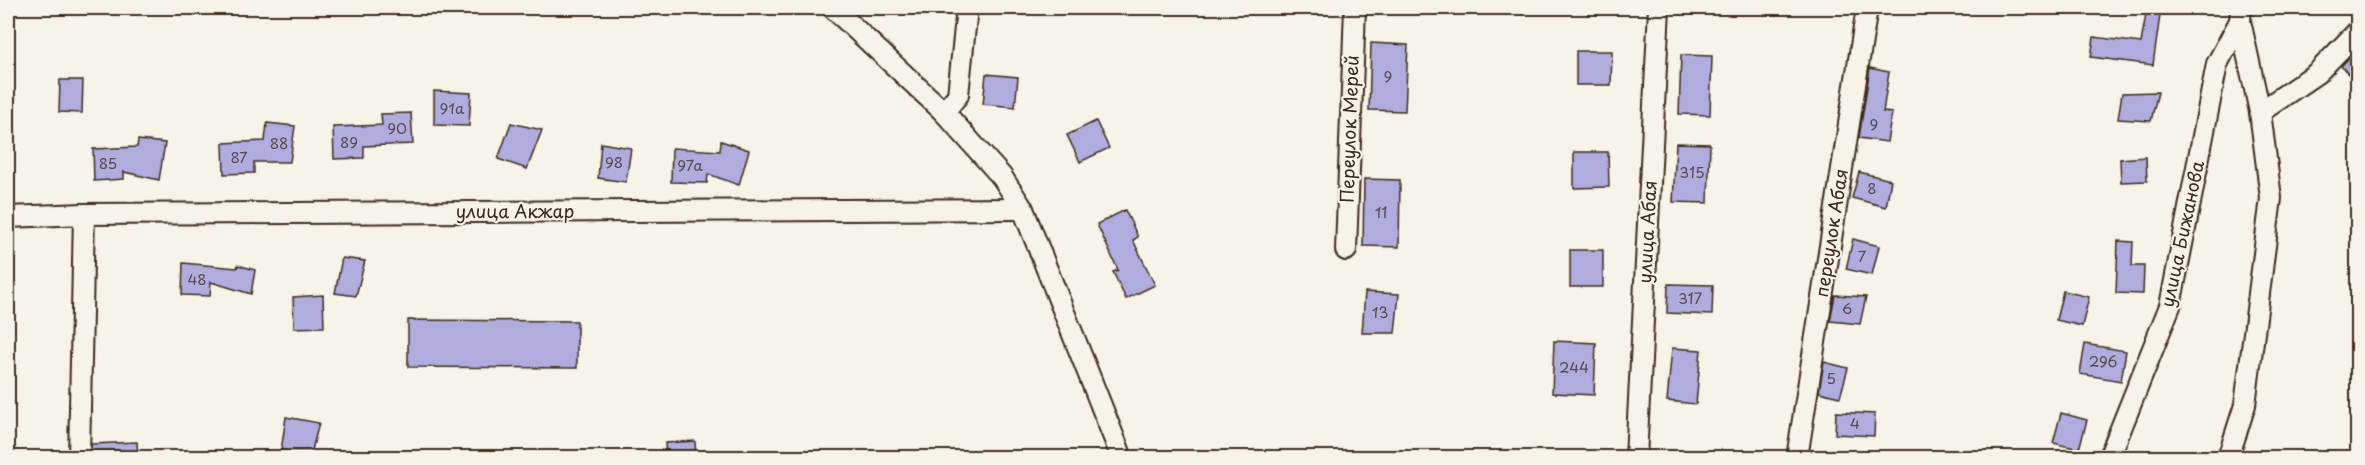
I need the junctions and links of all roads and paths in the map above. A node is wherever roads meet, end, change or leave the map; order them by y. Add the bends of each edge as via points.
1 (833, 8) edge
2 (967, 8) edge
3 (1355, 8) edge
4 (1659, 8) edge
5 (1868, 8) edge
6 (2241, 14) edge
7 (2358, 31) edge
8 (944, 112) junction
9 (2260, 112) junction
10 (1023, 209) junction
11 (84, 214) junction
12 (8, 217) edge
13 (1346, 250) dead end
14 (79, 458) edge
15 (1122, 458) edge
16 (1636, 458) edge
17 (1797, 458) edge
18 (2109, 458) edge
19 (2228, 458) edge

1 - 8 street
2 - 8 street via 958,95
3 - 13 street, Переулок Мерей
4 - 16 street, улица Абая
5 - 17 street, переулок Абая
6 - 9 street
6 - 18 street, улица Бижанова via 2217,64 2170,306
7 - 9 street via 2317,74
8 - 10 street via 1002,177
9 - 19 street via 2271,198 2245,405
10 - 11 street, улица Акжар
10 - 15 street
11 - 12 street, улица Акжар
11 - 14 street

